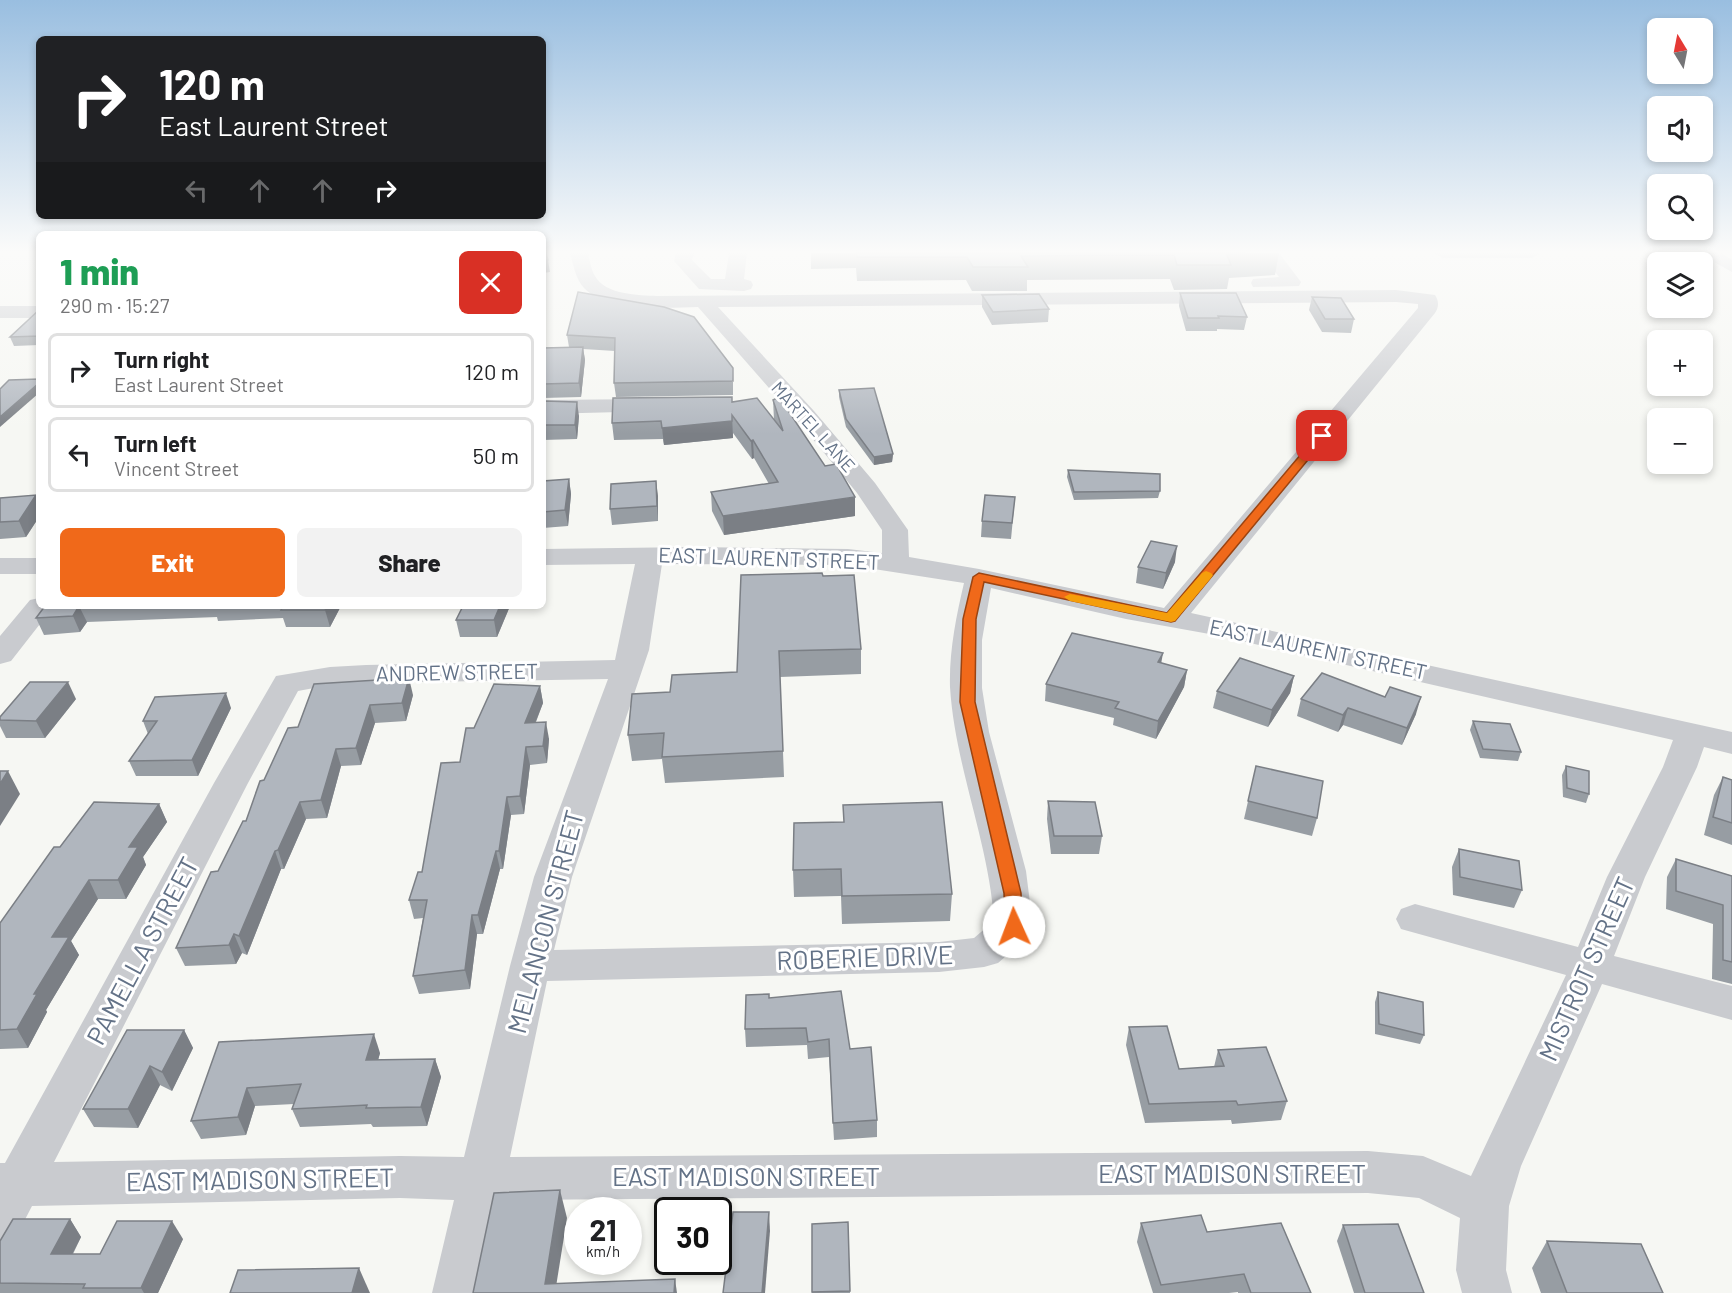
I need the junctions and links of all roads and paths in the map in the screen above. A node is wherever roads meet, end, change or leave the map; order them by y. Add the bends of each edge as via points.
1 (713, 313) edge
2 (1424, 313) edge
3 (793, 404) junction
4 (769, 405) dead end
5 (674, 406) edge
6 (546, 407) edge
7 (650, 556) junction
8 (546, 557) edge
9 (896, 563) junction
10 (0, 566) edge
11 (36, 566) edge
12 (979, 577) junction
13 (38, 609) edge
14 (1171, 618) junction
15 (0, 655) edge
16 (627, 669) junction
17 (287, 683) joint
18 (1692, 733) junction
19 (1732, 743) edge
20 (1415, 919) dead end
21 (530, 966) junction
22 (1590, 966) junction
23 (1732, 1004) edge
24 (482, 1179) junction
25 (6, 1196) edge
26 (1485, 1206) junction
27 (457, 1293) edge
28 (1487, 1293) edge

1 - 3 street, MARTEL LANE
2 - 14 street
3 - 4 street
3 - 9 street, MARTEL LANE via 845,462 895,530
5 - 6 street
7 - 8 street, EAST LAURENT STREET
7 - 9 street, EAST LAURENT STREET via 848,557
7 - 16 street, MELANCON STREET via 634,650
9 - 12 street, EAST LAURENT STREET
10 - 11 street
12 - 14 street, EAST LAURENT STREET
12 - 21 street, ROBERIE DRIVE via 969,619 967,702 1012,893 1014,927 984,952 939,957
13 - 15 street
14 - 18 street, EAST LAURENT STREET
16 - 17 street, ANDREW STREET via 330,676
16 - 21 street, MELANCON STREET via 553,877
17 - 25 street, PAMELLA STREET
18 - 19 street, EAST LAURENT STREET
18 - 22 street, MISTROT STREET via 1680,767 1626,876
20 - 22 street
21 - 24 street, MELANCON STREET
22 - 23 street
22 - 26 street, MISTROT STREET via 1498,1166
24 - 25 street, EAST MADISON STREET via 388,1177
24 - 26 street, EAST MADISON STREET via 1368,1172 1423,1177
24 - 27 street, MELANCON STREET
26 - 28 street, MISTROT STREET via 1481,1270

